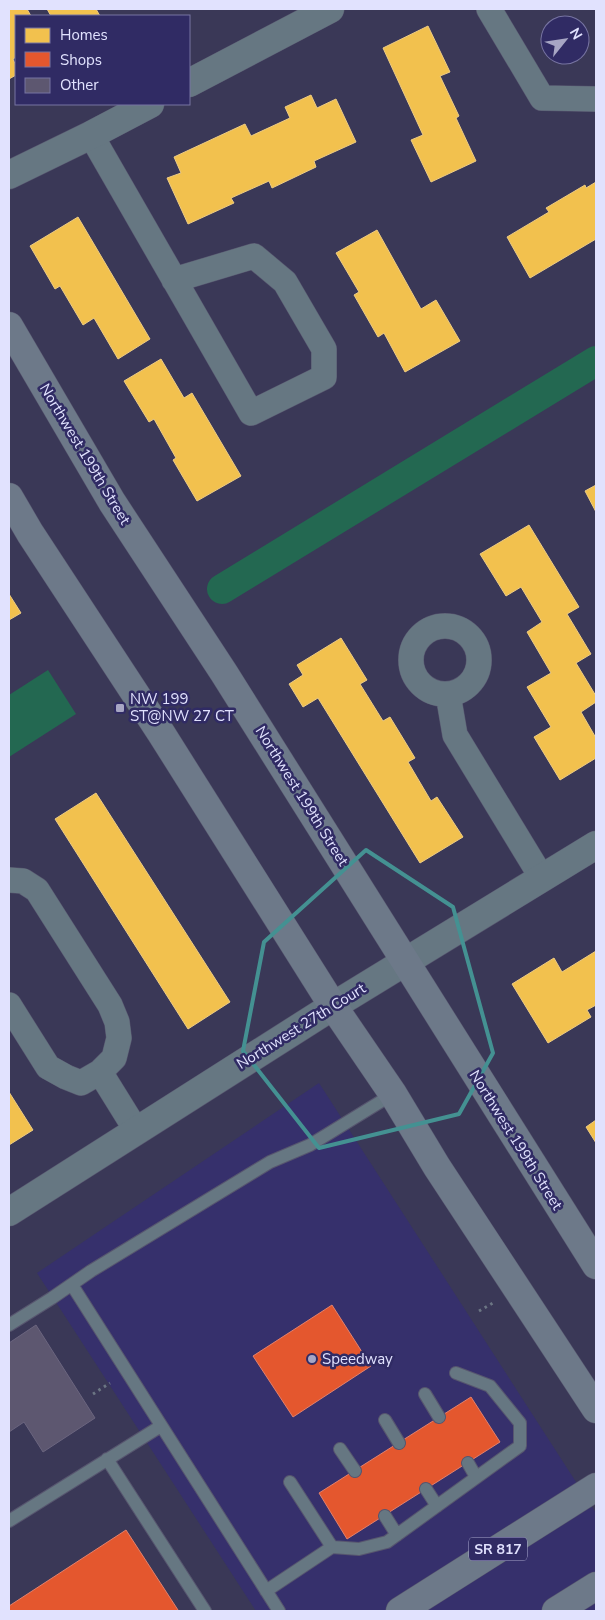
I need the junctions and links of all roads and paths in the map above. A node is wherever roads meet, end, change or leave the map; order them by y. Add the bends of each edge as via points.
1 (330, 9) edge
2 (489, 9) edge
3 (190, 83) edge
4 (596, 99) edge
5 (148, 105) edge
6 (91, 135) junction
7 (9, 175) edge
8 (174, 280) junction
9 (9, 326) edge
10 (9, 497) edge
11 (448, 694) dead end
12 (596, 845) edge
13 (542, 878) junction
14 (9, 880) edge
15 (406, 961) junction
16 (9, 1005) edge
17 (333, 1006) junction
18 (100, 1072) junction
19 (393, 1094) junction
20 (136, 1130) junction
21 (9, 1212) edge
22 (596, 1265) edge
23 (72, 1285) junction
24 (494, 1302) dead end
25 (479, 1311) dead end
26 (9, 1325) edge
27 (456, 1373) dead end
28 (112, 1381) dead end
29 (93, 1394) dead end
30 (425, 1394) dead end
31 (596, 1409) edge
32 (439, 1418) dead end
33 (385, 1420) dead end
34 (161, 1426) junction
35 (399, 1443) dead end
36 (340, 1449) dead end
37 (108, 1459) junction
38 (468, 1463) dead end
39 (355, 1471) dead end
40 (476, 1477) junction
41 (290, 1482) dead end
42 (596, 1487) edge
43 (426, 1489) dead end
44 (437, 1506) junction
45 (385, 1516) dead end
46 (9, 1521) edge
47 (397, 1535) junction
48 (332, 1547) junction
49 (596, 1586) edge
50 (266, 1591) junction
51 (205, 1611) edge
52 (278, 1611) edge
53 (400, 1611) edge
54 (556, 1611) edge

1 - 3 street
2 - 4 street via 542,98
5 - 6 street
6 - 7 street
6 - 8 street
8 - 8 street via 251,413 324,377 324,349 285,282 254,256
9 - 15 main road, Northwest 199th Street via 112,502
10 - 17 main road
11 - 13 street via 455,735
12 - 13 street, Northwest 27th Court
13 - 15 street, Northwest 27th Court
14 - 18 street via 23,881 37,890 110,1005 117,1022 118,1038 114,1058
15 - 17 street, Northwest 27th Court
15 - 22 main road, Northwest 199th Street
16 - 18 street via 48,1067 81,1083
17 - 19 main road
17 - 20 street, Northwest 27th Court
18 - 20 street
19 - 23 lane via 310,1145 270,1162
19 - 31 main road
20 - 21 street, Northwest 27th Court
23 - 26 lane
23 - 34 lane
24 - 25 path
27 - 40 lane via 490,1386 520,1423 520,1446
28 - 29 path
30 - 32 lane
33 - 35 lane
34 - 37 lane
34 - 50 lane
36 - 39 lane
37 - 46 lane
37 - 51 lane
38 - 40 lane
40 - 44 lane
41 - 48 lane
42 - 53 main road, SR 817
43 - 44 lane
44 - 47 lane
45 - 47 lane
47 - 48 lane via 387,1542 359,1549
48 - 50 lane
49 - 54 main road
50 - 52 lane

